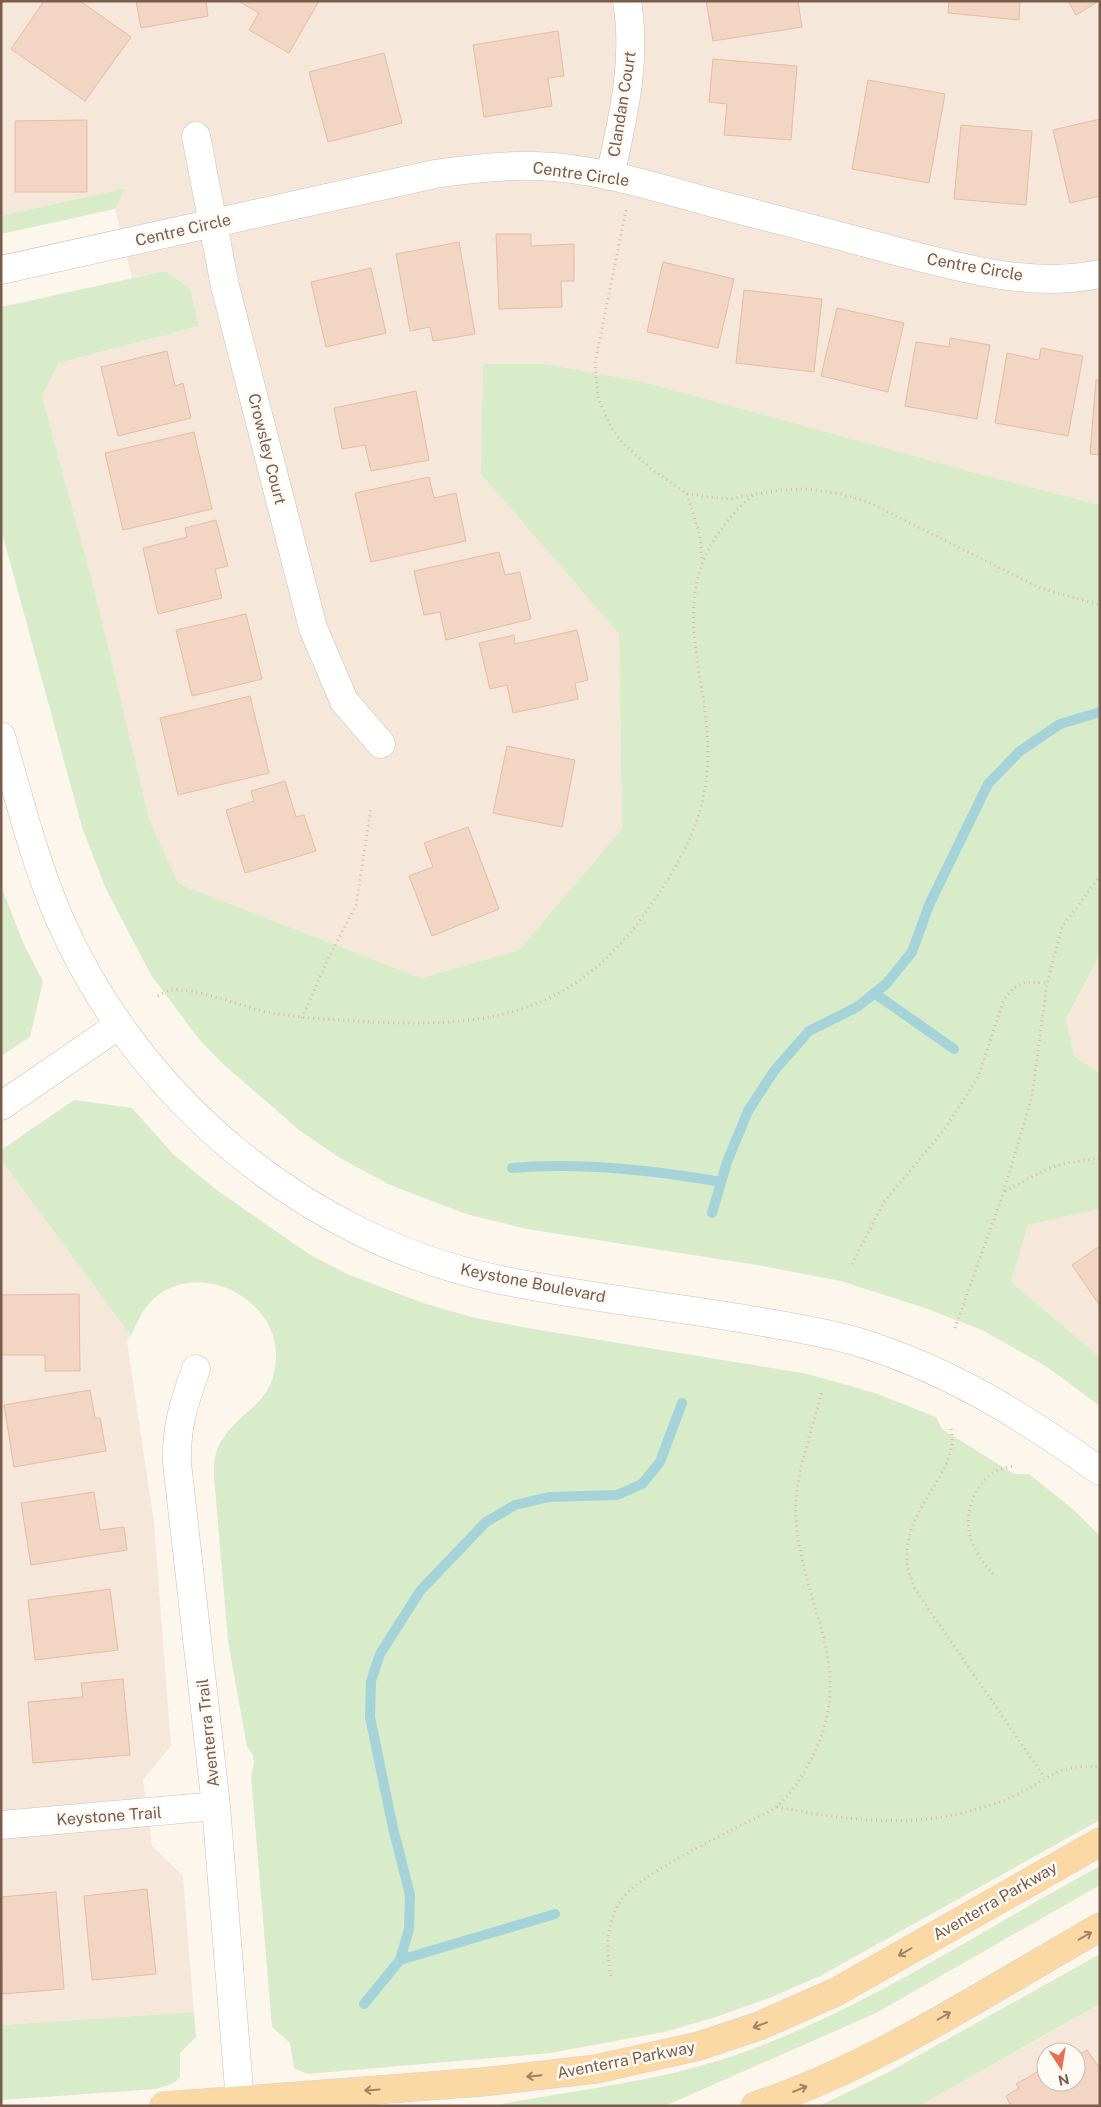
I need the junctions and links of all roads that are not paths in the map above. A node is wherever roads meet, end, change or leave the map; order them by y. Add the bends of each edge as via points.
1 (627, 1) edge
2 (196, 136) dead end
3 (610, 176) junction
4 (211, 224) junction
5 (1, 270) edge
6 (1100, 274) edge
7 (1, 736) edge
8 (381, 744) dead end
9 (119, 1025) junction
10 (1, 1106) edge
11 (196, 1369) dead end
12 (1100, 1471) edge
13 (216, 1806) junction
14 (1, 1825) edge
15 (1100, 1842) edge
16 (1100, 1927) edge
17 (240, 2101) junction
18 (164, 2106) edge
19 (754, 2106) edge

1 - 3 street, Clandan Court via 632,65
2 - 4 street, Crowsley Court
3 - 4 street, Centre Circle via 537,166 465,169
3 - 6 street, Centre Circle via 961,268 1058,279
4 - 5 street, Centre Circle
4 - 8 street, Crowsley Court via 313,628 344,701
7 - 9 street, Keystone Boulevard via 34,854 50,898 78,957
9 - 10 street
9 - 12 street, Keystone Boulevard via 194,1114 264,1174 337,1220 419,1257 496,1279 717,1314 852,1340 924,1365 986,1396
11 - 13 street, Aventerra Trail via 180,1414 178,1463
13 - 14 street, Keystone Trail
13 - 17 street, Aventerra Trail
15 -> 17 main road, Aventerra Parkway via 836,1992 759,2026 699,2046 596,2068 543,2075
19 -> 16 main road via 818,2082 894,2044
17 - 18 main road, Aventerra Parkway

